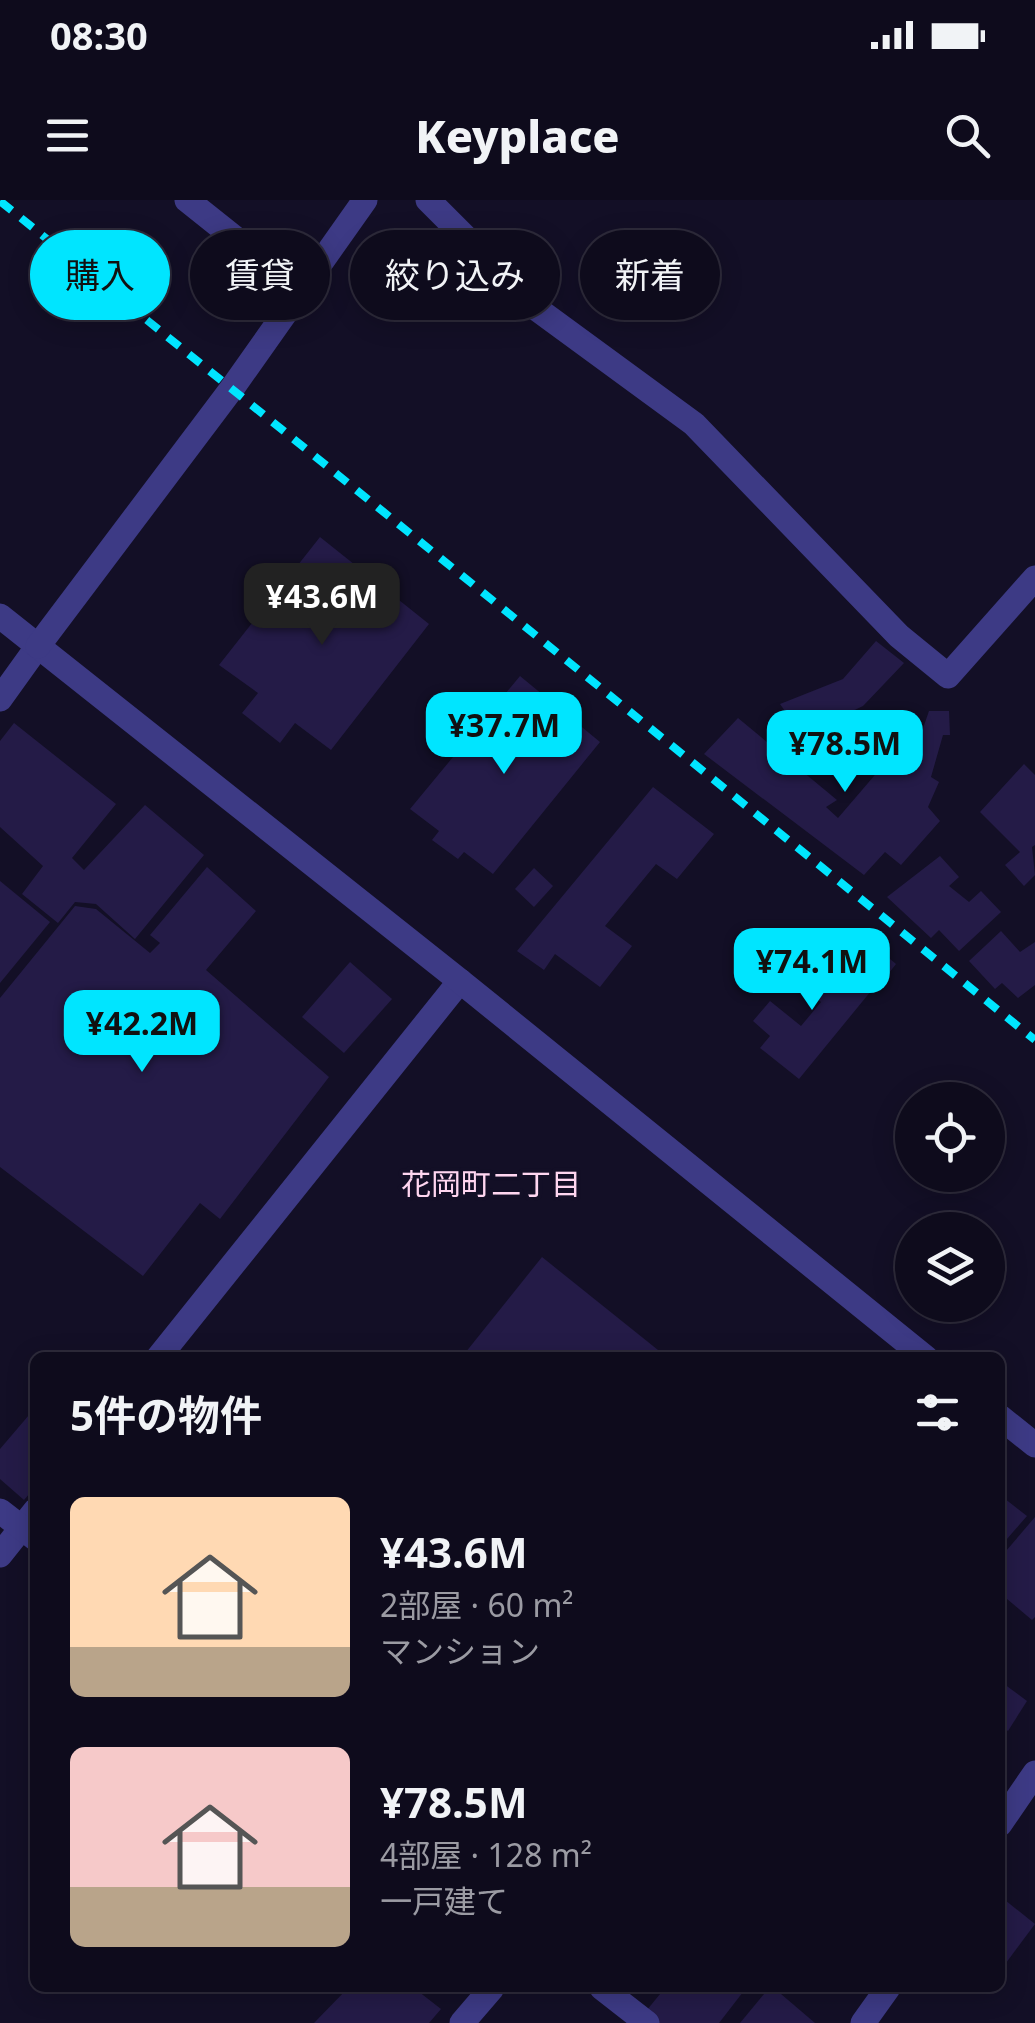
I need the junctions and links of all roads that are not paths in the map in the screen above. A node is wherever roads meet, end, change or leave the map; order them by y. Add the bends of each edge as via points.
1 (187, 200) edge
2 (365, 200) edge
3 (428, 200) edge
4 (224, 230) edge
5 (330, 250) edge
6 (280, 320) edge
7 (1035, 578) edge
8 (0, 616) edge
9 (38, 646) junction
10 (0, 699) edge
11 (460, 981) junction
12 (163, 1352) edge
13 (919, 1352) edge
14 (1005, 1424) edge
15 (1035, 1445) edge
16 (0, 1511) edge
17 (30, 1526) edge
18 (30, 1527) edge
19 (0, 1555) edge
20 (1035, 1773) edge
21 (1005, 1817) edge
22 (489, 1992) edge
23 (607, 1992) edge
24 (885, 1992) edge
25 (462, 2023) edge
26 (647, 2023) edge
27 (863, 2023) edge

1 - 4 street
2 - 5 street
3 - 7 street via 537,308 694,424 899,636 948,676
6 - 9 street
8 - 9 street
9 - 10 street
9 - 11 street
11 - 12 street
11 - 13 street
14 - 15 street
16 - 17 street
18 - 19 street
20 - 21 street
22 - 25 street
23 - 26 street
24 - 27 street

